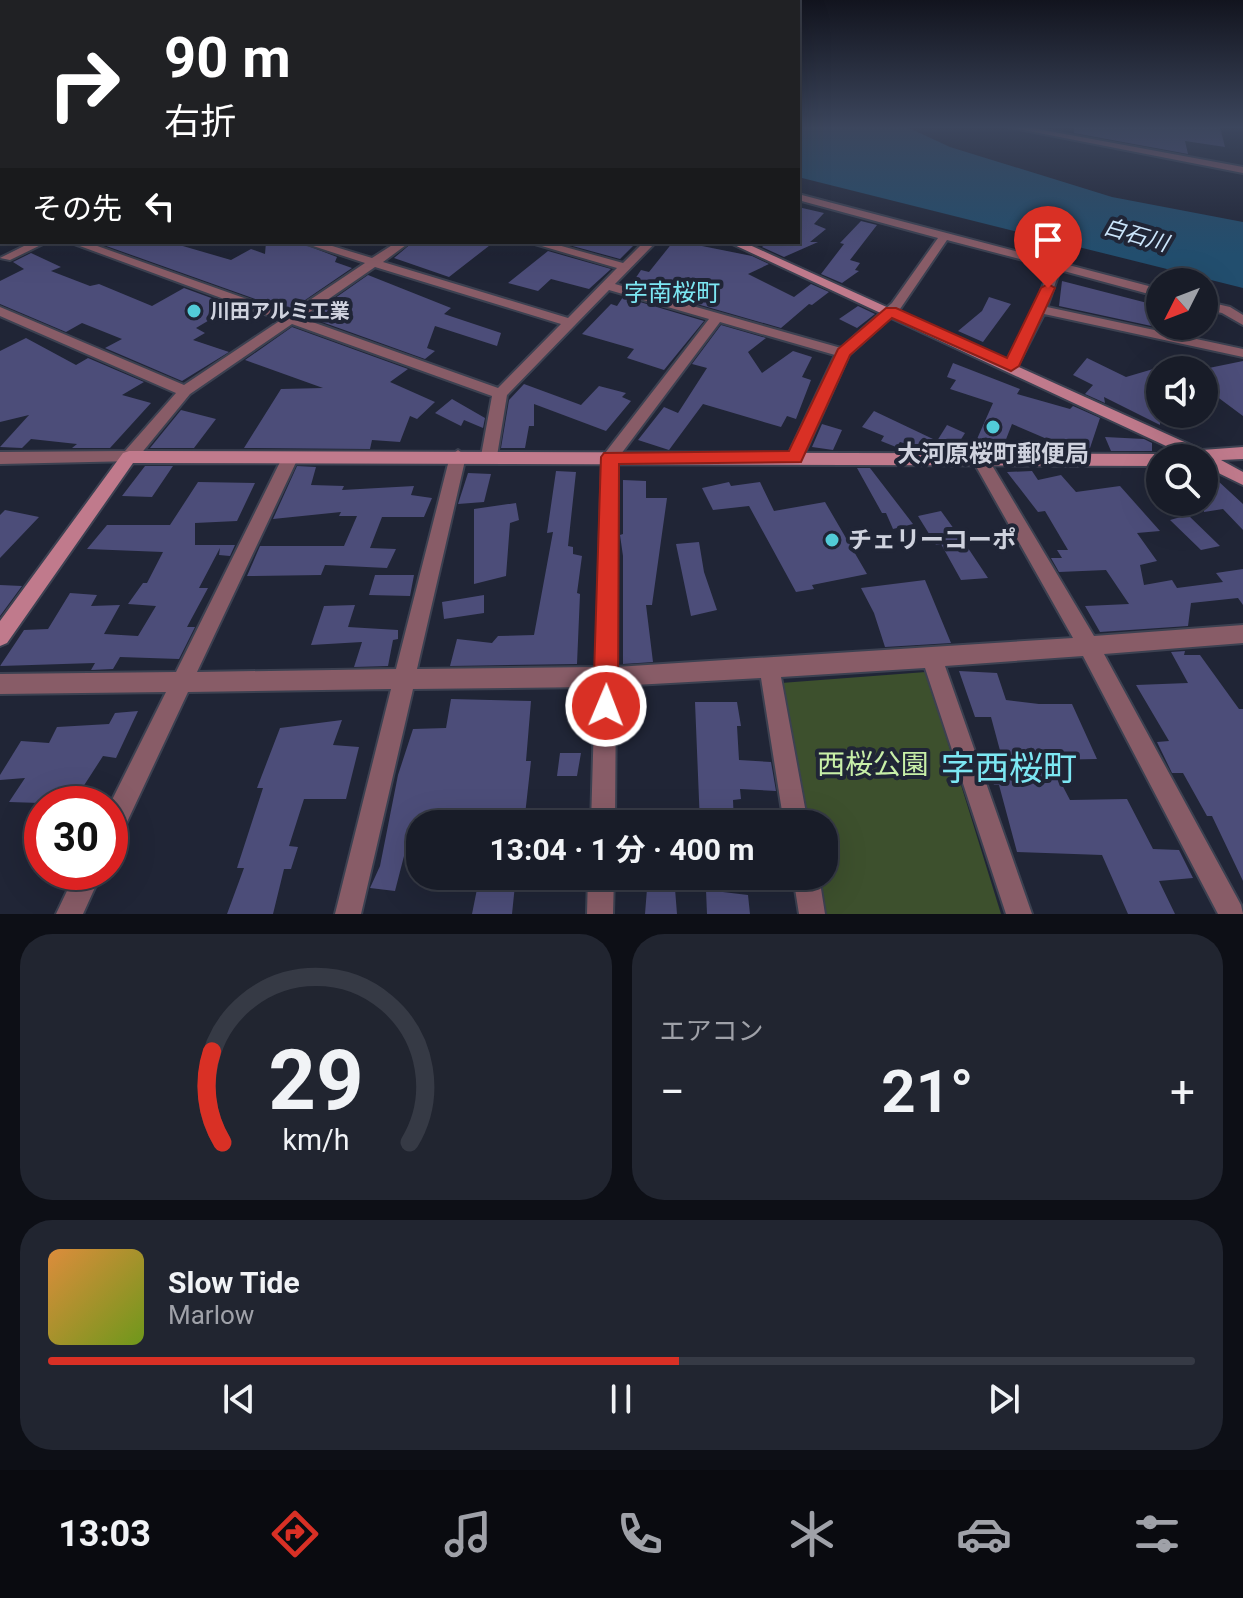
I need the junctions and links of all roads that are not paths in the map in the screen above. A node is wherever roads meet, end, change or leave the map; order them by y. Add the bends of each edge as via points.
1 (800, 198) edge
2 (944, 237) junction
3 (13, 244) edge
4 (37, 244) edge
5 (81, 244) edge
6 (313, 244) edge
7 (401, 244) edge
8 (541, 244) edge
9 (648, 244) edge
10 (739, 244) edge
11 (6, 258) junction
12 (374, 263) junction
13 (1056, 266) junction
14 (626, 267) junction
15 (0, 273) edge
16 (608, 286) junction
17 (1146, 289) edge
18 (1218, 308) edge
19 (1040, 309) junction
20 (0, 311) edge
21 (891, 311) junction
22 (717, 317) junction
23 (291, 319) junction
24 (1243, 321) edge
25 (571, 323) junction
26 (843, 353) junction
27 (1243, 353) edge
28 (1011, 366) junction
29 (185, 391) junction
30 (500, 394) junction
31 (1177, 444) edge
32 (1243, 453) edge
33 (1218, 455) edge
34 (458, 456) junction
35 (489, 456) junction
36 (129, 457) junction
37 (610, 457) junction
38 (795, 457) junction
39 (0, 458) edge
40 (290, 458) junction
41 (1146, 460) edge
42 (981, 461) junction
43 (1218, 465) edge
44 (1243, 479) edge
45 (0, 637) edge
46 (1240, 639) edge
47 (1088, 645) junction
48 (932, 658) junction
49 (769, 666) junction
50 (607, 677) junction
51 (404, 679) junction
52 (183, 682) junction
53 (0, 684) edge
54 (128, 794) edge
55 (603, 810) edge
56 (794, 810) edge
57 (80, 890) edge
58 (601, 890) edge
59 (808, 890) edge
60 (69, 914) edge
61 (348, 914) edge
62 (600, 914) edge
63 (812, 914) edge
64 (1019, 914) edge
65 (1232, 914) edge

1 - 2 street
2 - 13 street
2 - 21 street
3 - 11 street
4 - 11 street
5 - 23 street
6 - 12 street
7 - 12 street
8 - 14 street
9 - 14 street
10 - 21 street
11 - 15 street
12 - 23 street
12 - 25 street
13 - 17 street
13 - 19 street
14 - 16 street
16 - 22 street
16 - 25 street
18 - 24 street
19 - 27 street
19 - 28 street
20 - 29 street
21 - 26 street
21 - 28 street
22 - 26 street
22 - 37 street
23 - 29 street
23 - 30 street
25 - 30 street
26 - 38 street
28 - 31 street
29 - 36 street
30 - 35 street
32 - 33 street
34 - 35 street
34 - 40 street
34 - 51 street
35 - 37 street
36 - 39 street
36 - 40 street
36 - 45 street
37 - 38 street
37 - 50 street
38 - 42 street
40 - 52 street
41 - 42 street
42 - 47 street
43 - 44 street
46 - 47 street
47 - 48 street
47 - 65 street
48 - 49 street
48 - 64 street
49 - 50 street
49 - 56 street
50 - 51 street
50 - 55 street
51 - 52 street
51 - 61 street
52 - 53 street
52 - 54 street
57 - 60 street
58 - 62 street
59 - 63 street

